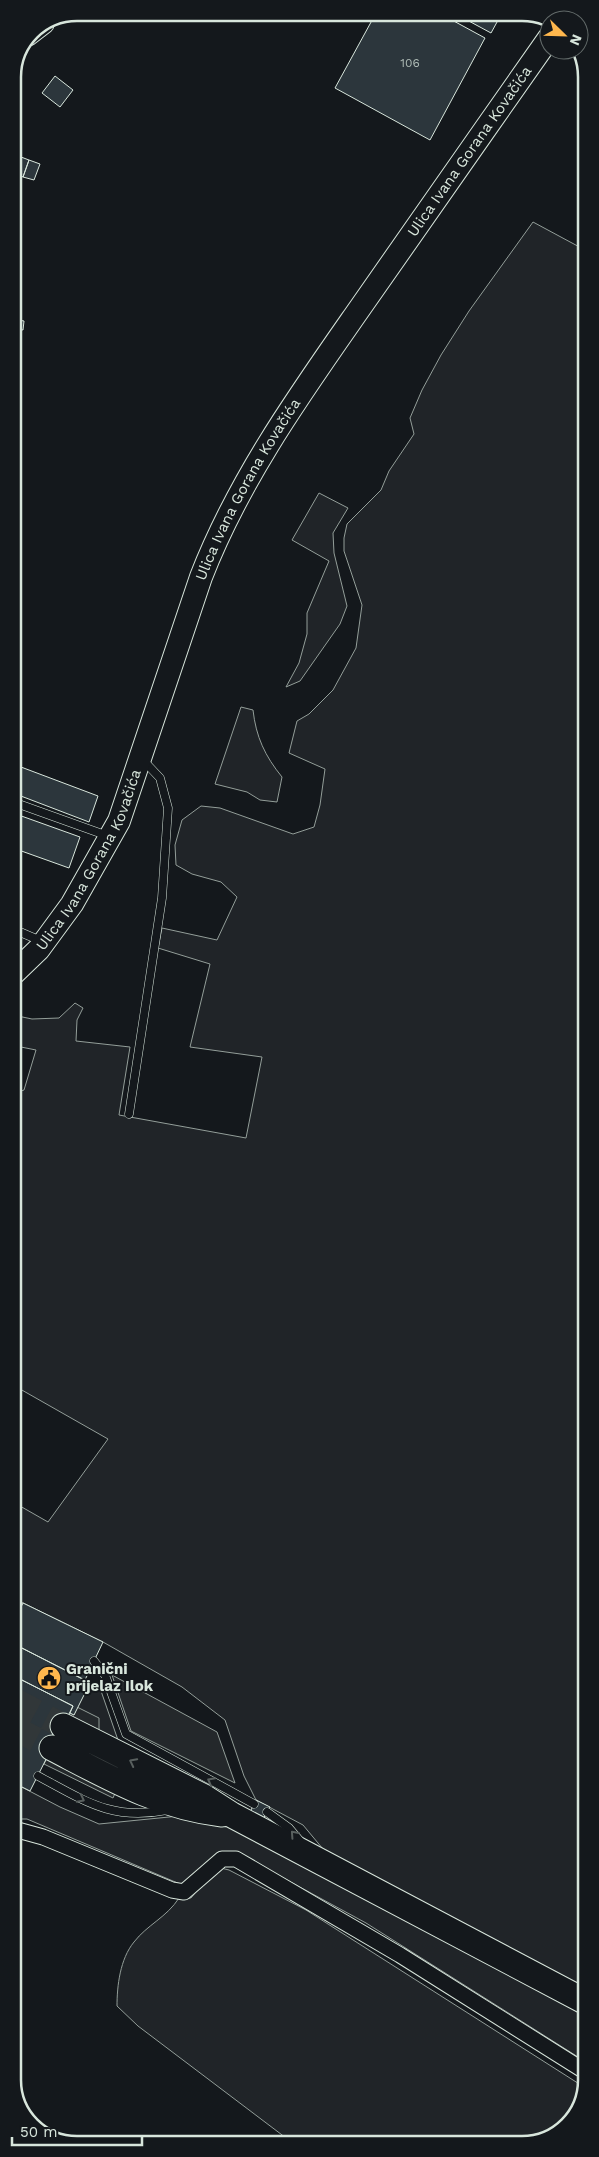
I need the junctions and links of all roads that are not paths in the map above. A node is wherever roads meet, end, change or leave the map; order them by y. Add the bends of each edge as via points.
1 (539, 52) edge
2 (140, 758) junction
3 (21, 805) edge
4 (110, 837) junction
5 (21, 932) edge
6 (44, 942) junction
7 (21, 966) edge
8 (129, 1114) dead end
9 (94, 1661) dead end
10 (63, 1726) tunnel mouth
11 (52, 1748) tunnel mouth
12 (38, 1776) dead end
13 (181, 1807) junction
14 (243, 1809) junction
15 (267, 1812) dead end
16 (21, 1831) edge
17 (316, 1860) junction
18 (578, 1998) edge
19 (578, 2067) edge

1 - 2 main road, Ulica Ivana Gorana Kovačića via 307,384 252,470 210,554
2 - 4 main road, Ulica Ivana Gorana Kovačića via 119,821
2 - 8 lane via 160,778 168,808 162,898
3 - 4 lane
4 - 6 main road, Ulica Ivana Gorana Kovačića via 72,904
5 - 6 lane
6 - 7 main road, Ulica Ivana Gorana Kovačića
14 -> 9 lane via 126,1734 105,1675
14 -> 10 main road via 204,1797
11 - 13 main road via 139,1792
12 -> 13 lane via 96,1807 113,1812 154,1813
13 - 14 main road
14 - 17 main road
17 -> 15 lane via 290,1828
16 - 19 street via 184,1892 222,1859 236,1859 400,1955
17 - 18 main road

